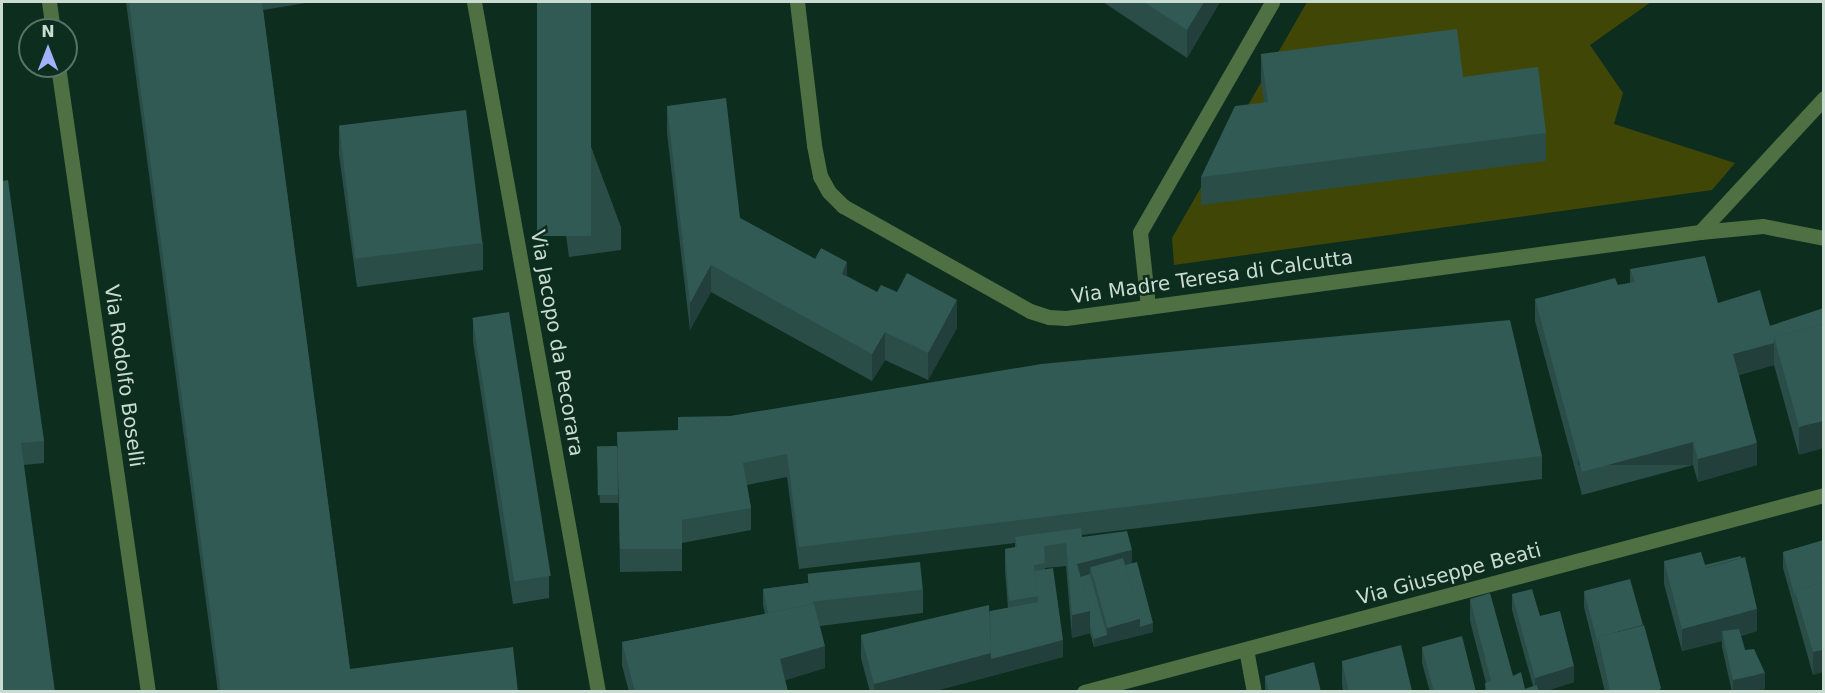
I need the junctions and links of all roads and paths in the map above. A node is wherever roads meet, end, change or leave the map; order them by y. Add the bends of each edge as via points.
1 (48, 2) edge
2 (474, 2) edge
3 (797, 2) edge
4 (1272, 2) edge
5 (51, 18) edge
6 (60, 78) edge
7 (1824, 98) edge
8 (1700, 232) junction
9 (1824, 238) edge
10 (1148, 307) junction
11 (1824, 495) edge
12 (1246, 649) junction
13 (148, 692) edge
14 (598, 692) edge
15 (1084, 692) edge
16 (1254, 692) edge

1 - 5 street
2 - 14 street, Via Jacopo da Pecorara
3 - 10 street, Via Madre Teresa di Calcutta via 820,176 835,200 1030,311 1066,318
4 - 10 street via 1140,232
6 - 13 street, Via Rodolfo Boselli
7 - 8 street
8 - 9 street, Via Madre Teresa di Calcutta via 1763,226
8 - 10 street, Via Madre Teresa di Calcutta
11 - 12 street, Via Giuseppe Beati
12 - 15 street, Via Giuseppe Beati
12 - 16 street

